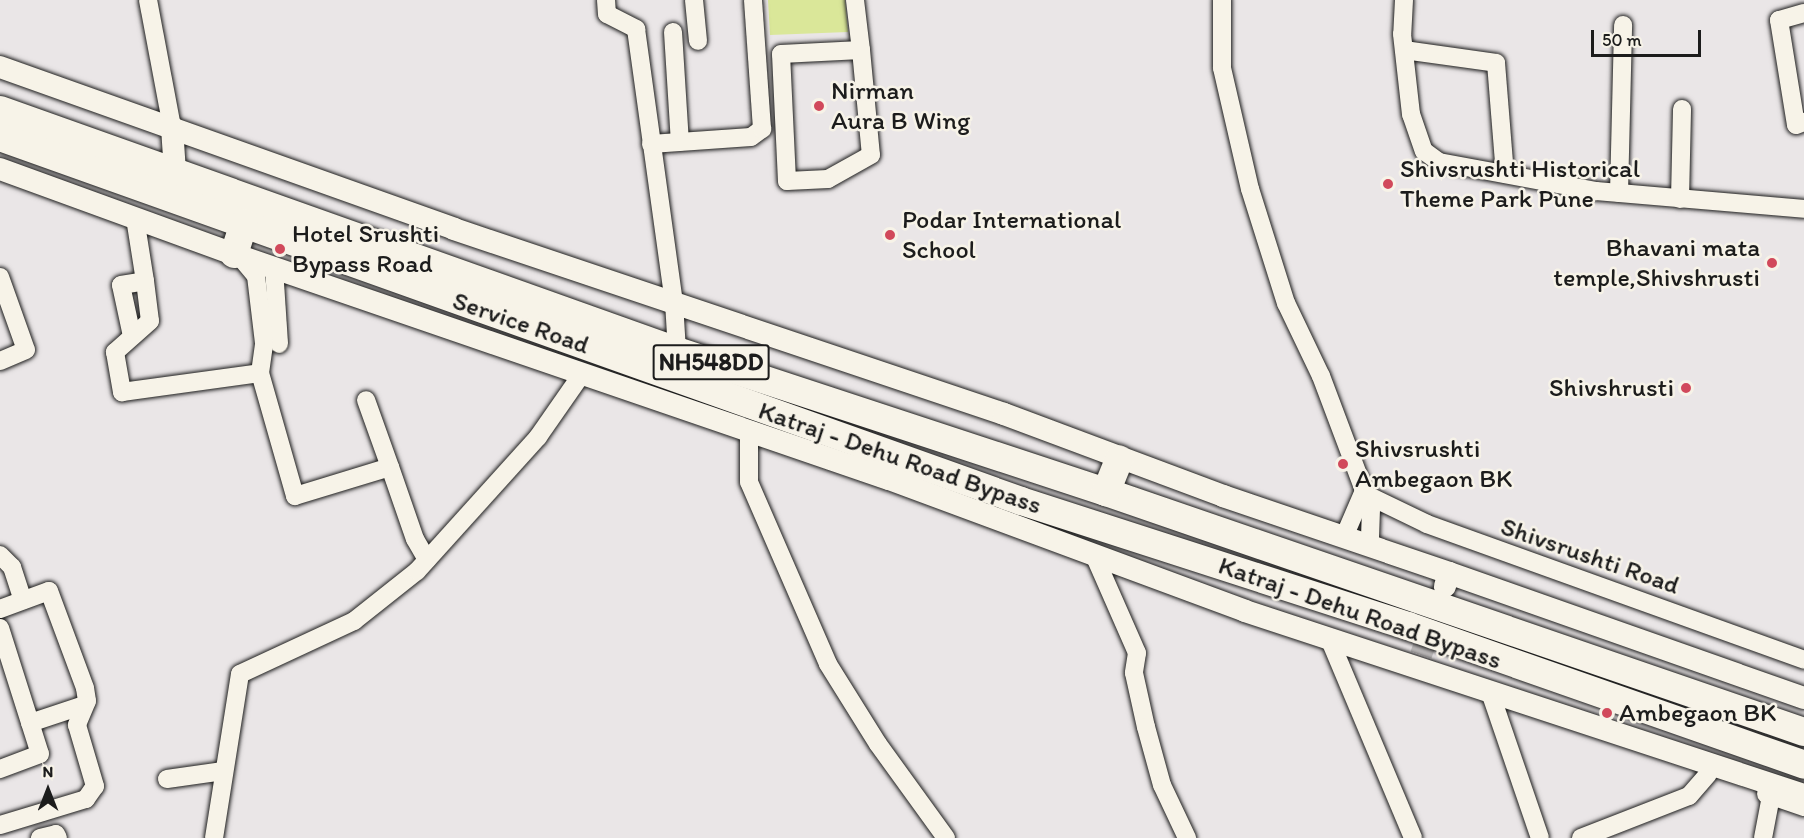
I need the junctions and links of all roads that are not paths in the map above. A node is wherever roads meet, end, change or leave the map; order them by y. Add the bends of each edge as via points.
1 (148, 0) edge
2 (606, 0) edge
3 (694, 0) edge
4 (753, 0) edge
5 (855, 0) edge
6 (1222, 0) edge
7 (1404, 0) edge
8 (1804, 13) edge
9 (1623, 25) dead end
10 (672, 32) dead end
11 (698, 41) dead end
12 (861, 50) junction
13 (1404, 50) junction
14 (0, 67) edge
15 (0, 110) edge
16 (1682, 110) dead end
17 (1804, 122) edge
18 (172, 127) junction
19 (0, 137) edge
20 (680, 142) junction
21 (651, 144) junction
22 (0, 169) edge
23 (175, 172) junction
24 (1505, 174) junction
25 (1619, 193) junction
26 (1680, 199) junction
27 (1804, 209) edge
28 (135, 218) junction
29 (244, 225) junction
30 (236, 255) junction
31 (274, 268) junction
32 (0, 277) edge
33 (674, 302) junction
34 (279, 344) dead end
35 (677, 351) junction
36 (0, 361) edge
37 (260, 373) junction
38 (582, 374) junction
39 (366, 400) dead end
40 (749, 431) junction
41 (1119, 459) junction
42 (390, 466) junction
43 (1106, 492) junction
44 (1363, 493) junction
45 (1344, 537) junction
46 (1370, 546) junction
47 (0, 555) edge
48 (1094, 555) junction
49 (427, 560) junction
50 (23, 600) junction
51 (0, 609) edge
52 (0, 628) edge
53 (1329, 638) junction
54 (1804, 660) edge
55 (1490, 692) junction
56 (1804, 698) edge
57 (84, 705) junction
58 (30, 723) junction
59 (1804, 732) edge
60 (1643, 741) junction
61 (1804, 765) edge
62 (0, 769) edge
63 (223, 771) junction
64 (1708, 774) junction
65 (166, 779) dead end
66 (1804, 795) edge
67 (1771, 796) junction
68 (1804, 807) edge
69 (0, 825) edge
70 (40, 838) edge
71 (58, 838) edge
72 (214, 838) edge
73 (946, 838) edge
74 (1187, 838) edge
75 (1413, 838) edge
76 (1540, 838) edge
77 (1581, 838) edge
78 (1763, 838) edge

1 - 18 street
2 - 21 street via 607,14 636,29
3 - 11 street
4 - 20 street via 762,129 751,136
5 - 12 street
6 - 44 street via 1222,68 1250,189 1286,303 1321,376
7 - 13 street
8 - 17 street via 1779,20 1796,125
9 - 25 street
10 - 20 street
12 - 12 street via 871,155 828,179 787,181 781,54
13 - 24 street via 1411,114 1424,151 1439,162
13 - 24 street via 1496,63
14 - 18 street
15 - 23 highway, Katraj - Dehu Road Bypass / NH548DD
16 - 26 street
18 - 23 street
18 - 33 street via 454,229
19 - 29 highway, Katraj - Dehu Road Bypass / NH548DD
20 - 21 street
21 - 33 street
22 - 28 street, Service Road
23 - 35 highway, Katraj - Dehu Road Bypass / NH548DD
24 - 25 street
25 - 26 street
26 - 27 street
28 - 30 street, Service Road
28 - 37 street via 145,281 121,285 132,336 115,352 122,392
29 - 30 highway
29 - 61 highway, Katraj - Dehu Road Bypass / NH548DD via 1021,501 1408,626
30 - 31 street, Service Road
30 - 37 street via 256,276 264,343
31 - 34 street
31 - 38 street, Service Road
32 - 36 street via 26,350
33 - 35 street
33 - 41 street via 1004,414
35 - 43 highway, Katraj - Dehu Road Bypass / NH548DD
37 - 42 street via 295,496
38 - 40 street, Service Road
38 - 49 street via 538,437
39 - 42 street
40 - 48 street, Service Road
40 - 73 street via 749,482 828,664 878,744
41 - 43 highway
41 - 45 street
42 - 49 street via 415,539
43 - 59 highway, Katraj - Dehu Road Bypass / NH548DD
44 - 45 street
44 - 46 street via 1371,508
44 - 54 street, Shivsrushti Road via 1427,524
45 - 46 street
46 - 56 street via 1447,579
47 - 50 street via 12,567
48 - 53 street
48 - 74 street via 1137,653 1134,673 1146,727 1162,785
49 - 63 street via 354,621 240,674
50 - 51 street
50 - 57 street via 49,591 85,688
52 - 58 street
53 - 55 street via 1419,661
53 - 75 street
55 - 60 street
55 - 76 street
57 - 58 street
57 - 69 street via 77,725 95,786 93,793 86,799
58 - 62 street via 40,754
60 - 64 street via 1650,753
60 - 66 street
63 - 65 street
63 - 72 street
64 - 67 street
64 - 77 street via 1689,796
67 - 68 street
67 - 78 street
70 - 71 street via 56,834

